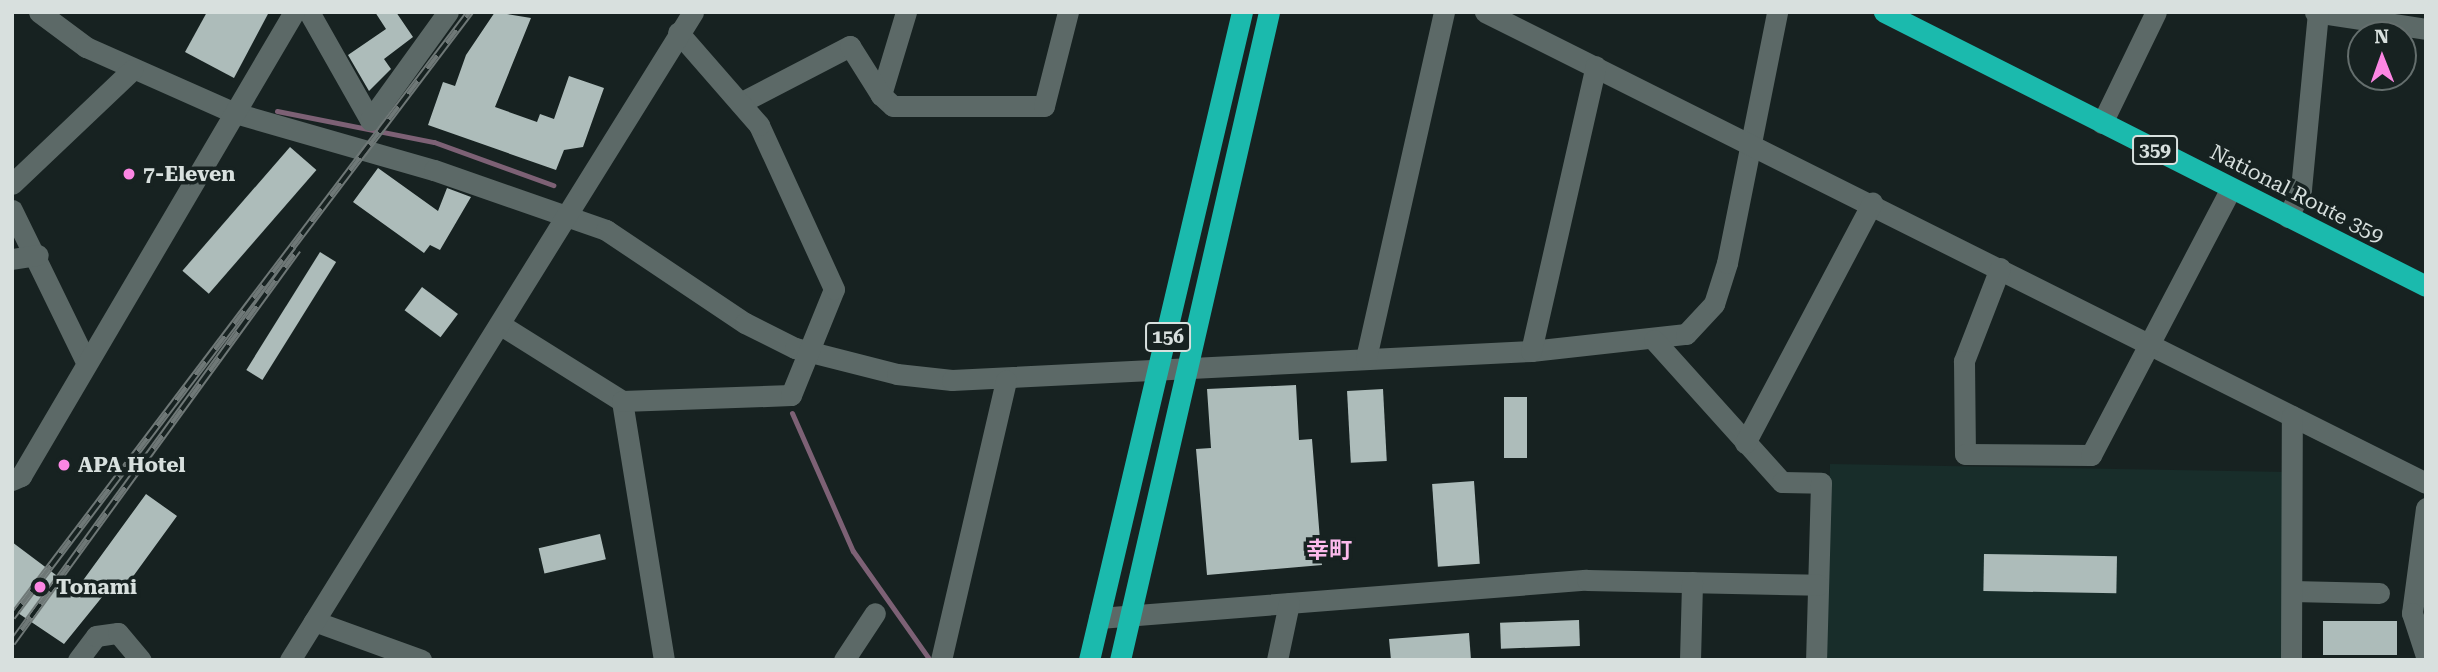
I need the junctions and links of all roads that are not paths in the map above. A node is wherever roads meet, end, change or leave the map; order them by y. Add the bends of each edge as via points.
1 (39, 12) edge
2 (294, 12) edge
3 (309, 12) edge
4 (448, 12) edge
5 (693, 12) edge
6 (906, 12) edge
7 (1068, 12) edge
8 (1242, 12) edge
9 (1269, 12) edge
10 (1444, 12) edge
11 (1485, 12) edge
12 (1777, 12) edge
13 (1884, 12) edge
14 (2156, 12) edge
15 (2317, 13) edge
16 (2426, 29) edge
17 (678, 32) junction
18 (1596, 66) junction
19 (132, 70) junction
20 (881, 95) junction
21 (740, 103) junction
22 (234, 113) junction
23 (2102, 123) junction
24 (1751, 144) junction
25 (12, 184) edge
26 (2231, 188) junction
27 (1871, 203) junction
28 (12, 210) edge
29 (567, 215) junction
30 (2288, 217) junction
31 (38, 255) junction
32 (12, 259) edge
33 (2000, 268) junction
34 (2426, 286) edge
35 (501, 326) junction
36 (1654, 340) junction
37 (2149, 343) junction
38 (1531, 351) junction
39 (810, 354) junction
40 (1366, 358) junction
41 (86, 362) junction
42 (1188, 368) junction
43 (1160, 370) junction
44 (1006, 380) junction
45 (622, 401) junction
46 (2292, 416) junction
47 (1745, 443) junction
48 (12, 480) edge
49 (2426, 483) edge
50 (2426, 508) edge
51 (1692, 582) junction
52 (1818, 585) junction
53 (2292, 591) junction
54 (2379, 593) dead end
55 (1289, 603) junction
56 (875, 613) dead end
57 (1130, 615) junction
58 (1099, 618) junction
59 (314, 621) junction
60 (2426, 656) edge
61 (78, 660) edge
62 (141, 660) edge
63 (290, 660) edge
64 (421, 660) edge
65 (664, 660) edge
66 (844, 660) edge
67 (941, 660) edge
68 (1089, 660) edge
69 (1120, 660) edge
70 (1277, 660) edge
71 (1690, 660) edge
72 (1816, 660) edge
73 (2291, 660) edge

1 - 19 street via 86,47
2 - 22 street
3 - 4 street via 370,120
5 - 17 street
6 - 20 street
7 - 20 street via 1044,106 893,106
8 - 43 highway, 156
9 - 42 highway, 156
10 - 40 street
11 - 18 street
12 - 24 street
13 - 23 highway, National Route 359 / 359
14 - 23 street
15 - 16 street
15 - 30 street via 2301,190
17 - 21 street
17 - 29 street
18 - 24 street
18 - 38 street
19 - 22 street
19 - 25 street
20 - 21 street via 850,46
21 - 39 street via 797,197 834,289
22 - 29 street
22 - 41 street
23 - 26 highway, National Route 359 / 359
24 - 27 street
24 - 36 street via 1714,304 1686,334
26 - 30 highway, National Route 359 / 359
26 - 37 street
27 - 33 street
27 - 47 street
28 - 31 street
29 - 35 street
29 - 39 street via 606,230 745,323
30 - 34 highway, National Route 359 / 359
31 - 32 street
31 - 41 street
33 - 37 street
33 - 37 street via 1964,361 1965,454 2091,455
35 - 45 street
35 - 59 street
36 - 38 street
36 - 47 street
37 - 46 street
38 - 40 street
39 - 44 street via 897,374
39 - 45 street via 791,395
40 - 42 street
41 - 48 street via 21,476
42 - 43 street
42 - 57 highway, 156
43 - 44 street
43 - 58 highway, 156
44 - 67 street
45 - 65 street
46 - 49 street
46 - 53 street
47 - 52 street via 1782,482 1821,483
50 - 60 street via 2412,613
51 - 52 street
51 - 55 street via 1587,580
51 - 71 street
52 - 72 street
53 - 54 street
53 - 73 street
55 - 57 street
55 - 70 street
56 - 66 street
57 - 58 street
57 - 69 highway, 156
58 - 68 highway, 156
59 - 63 street
59 - 64 street
61 - 62 street via 96,636 118,633

